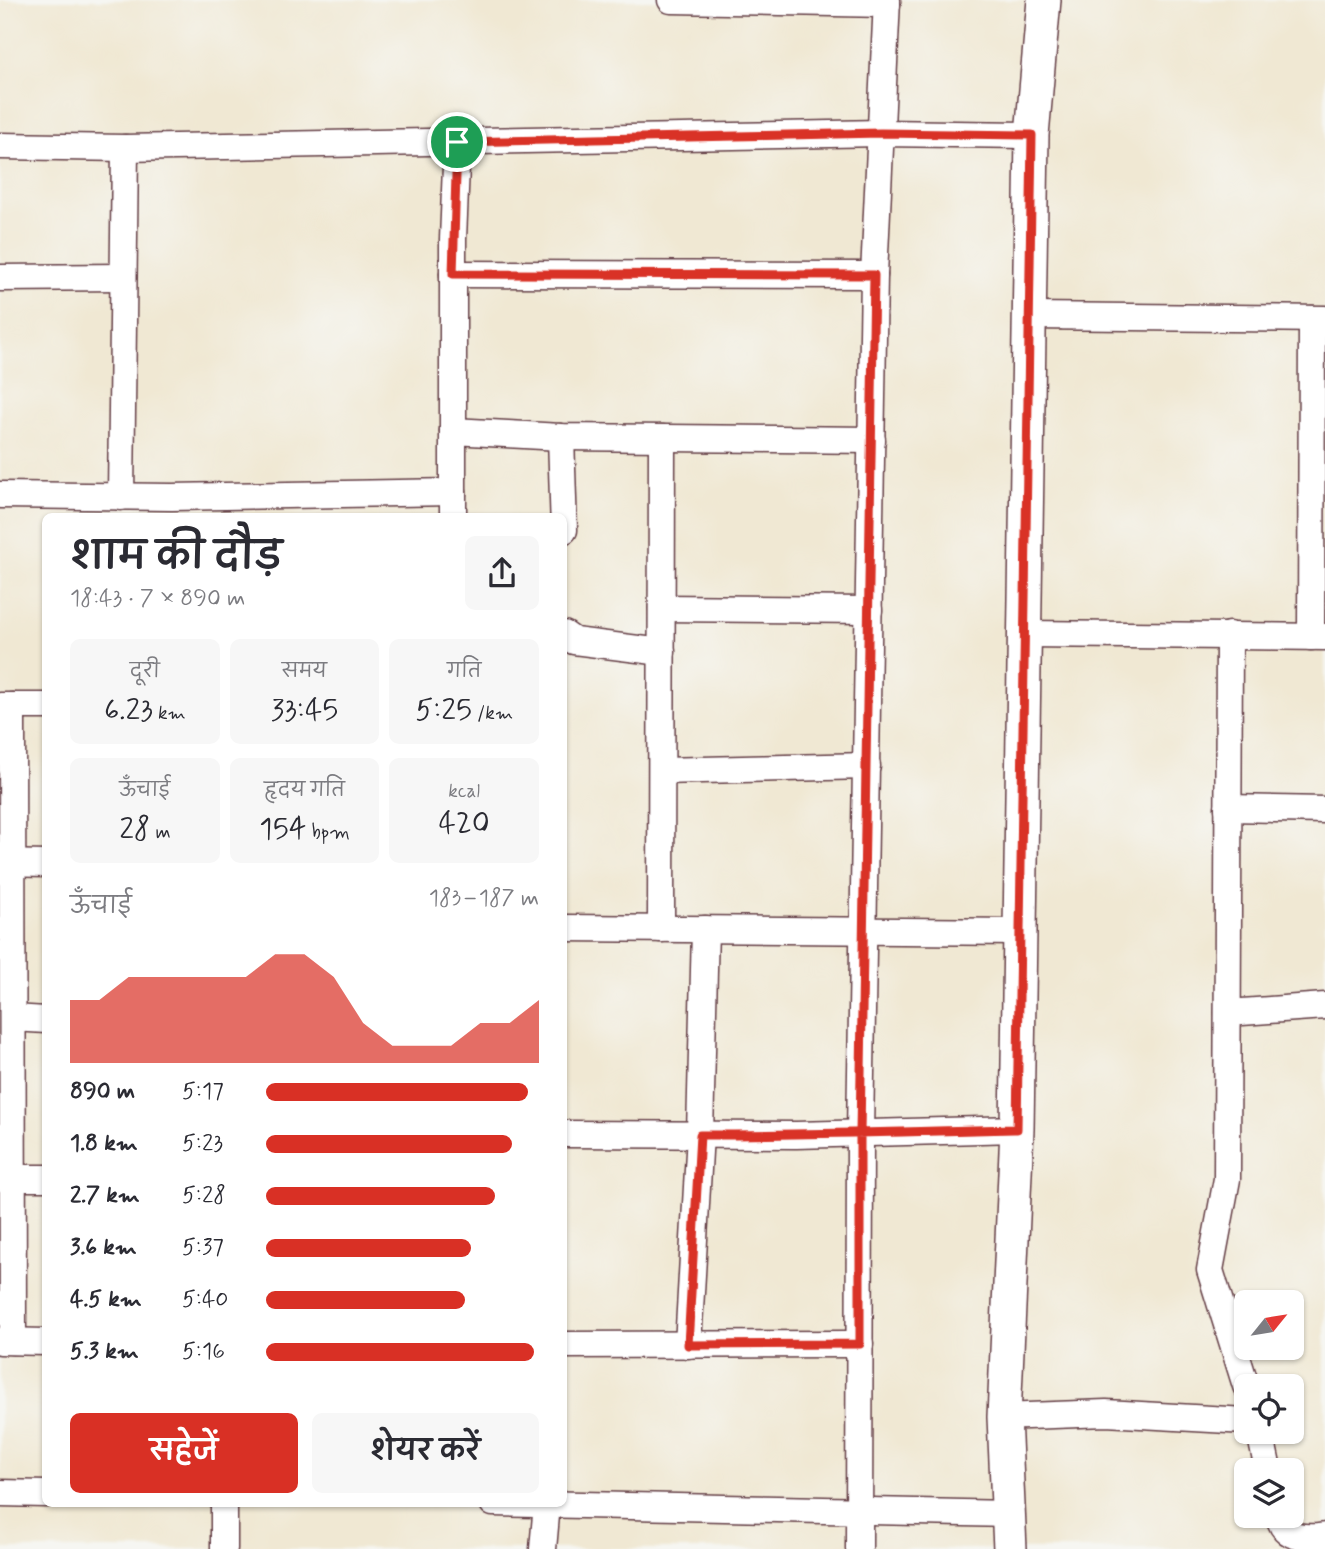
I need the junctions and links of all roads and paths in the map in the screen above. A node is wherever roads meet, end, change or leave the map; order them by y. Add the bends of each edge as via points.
1 (671, 0) edge
2 (1044, 0) edge
3 (887, 2) edge
4 (881, 133) junction
5 (1032, 135) junction
6 (457, 142) junction
7 (0, 146) edge
8 (125, 148) junction
9 (453, 274) junction
10 (874, 275) junction
11 (124, 277) junction
12 (0, 278) edge
13 (1030, 316) junction
14 (1319, 319) edge
15 (453, 431) junction
16 (561, 437) junction
17 (662, 438) junction
18 (872, 440) junction
19 (0, 495) edge
20 (121, 497) junction
21 (453, 504) edge
22 (298, 506) edge
23 (171, 507) edge
24 (563, 513) edge
25 (662, 608) junction
26 (869, 610) junction
27 (1025, 634) junction
28 (1229, 635) junction
29 (567, 636) edge
30 (1318, 637) edge
31 (662, 652) junction
32 (6, 706) edge
33 (42, 706) edge
34 (867, 766) junction
35 (662, 771) junction
36 (1228, 808) junction
37 (1325, 810) edge
38 (6, 863) edge
39 (42, 864) edge
40 (567, 928) edge
41 (662, 929) junction
42 (705, 929) junction
43 (865, 931) junction
44 (1020, 932) junction
45 (6, 973) edge
46 (1325, 1006) edge
47 (1228, 1013) junction
48 (13, 1018) junction
49 (42, 1020) edge
50 (6, 1075) edge
51 (1017, 1129) junction
52 (567, 1134) edge
53 (860, 1134) junction
54 (700, 1135) junction
55 (7, 1178) edge
56 (42, 1178) edge
57 (7, 1341) edge
58 (42, 1342) edge
59 (860, 1344) junction
60 (688, 1345) junction
61 (567, 1346) edge
62 (1242, 1374) edge
63 (1004, 1417) junction
64 (1234, 1419) edge
65 (0, 1493) edge
66 (42, 1494) edge
67 (567, 1504) edge
68 (224, 1507) edge
69 (547, 1507) edge
70 (859, 1511) junction
71 (1010, 1514) junction
72 (1284, 1528) edge
73 (1325, 1536) edge
74 (224, 1549) edge
75 (543, 1549) edge
76 (859, 1549) edge
77 (1010, 1549) edge

1 - 3 street
2 - 5 street
3 - 4 street
4 - 5 street
4 - 6 street
4 - 10 street
5 - 13 street
6 - 8 street
6 - 9 street
7 - 8 street
8 - 11 street
9 - 10 street
9 - 15 street
10 - 18 street
11 - 12 street
11 - 20 street
13 - 14 street
13 - 27 street
14 - 30 street
15 - 16 street
15 - 21 street
16 - 17 street
16 - 24 street
17 - 18 street
17 - 25 street
18 - 26 street
19 - 20 street
20 - 23 street
21 - 22 street
22 - 23 street
25 - 26 street
25 - 31 street
26 - 34 street
27 - 28 street
27 - 44 street
28 - 30 street
28 - 36 street
29 - 31 street via 574,641
31 - 35 street
32 - 33 street
32 - 38 street
34 - 35 street
34 - 43 street
35 - 41 street
36 - 37 street
36 - 47 street
38 - 39 street
38 - 45 street
40 - 41 street
41 - 42 street
42 - 43 street
42 - 54 street
43 - 44 street
43 - 53 street
44 - 51 street
45 - 48 street
46 - 47 street
47 - 62 street via 1227,1179 1210,1270
48 - 49 street
48 - 50 street
50 - 55 street
51 - 53 street
51 - 63 street
52 - 54 street
53 - 54 street
53 - 59 street
54 - 60 street
55 - 56 street
55 - 57 street
57 - 58 street
59 - 60 street
59 - 70 street
60 - 61 street
63 - 64 street via 1106,1413
63 - 71 street
65 - 66 street
67 - 70 street
68 - 74 street
69 - 75 street
70 - 71 street
70 - 76 street
71 - 77 street
72 - 73 street via 1306,1539

